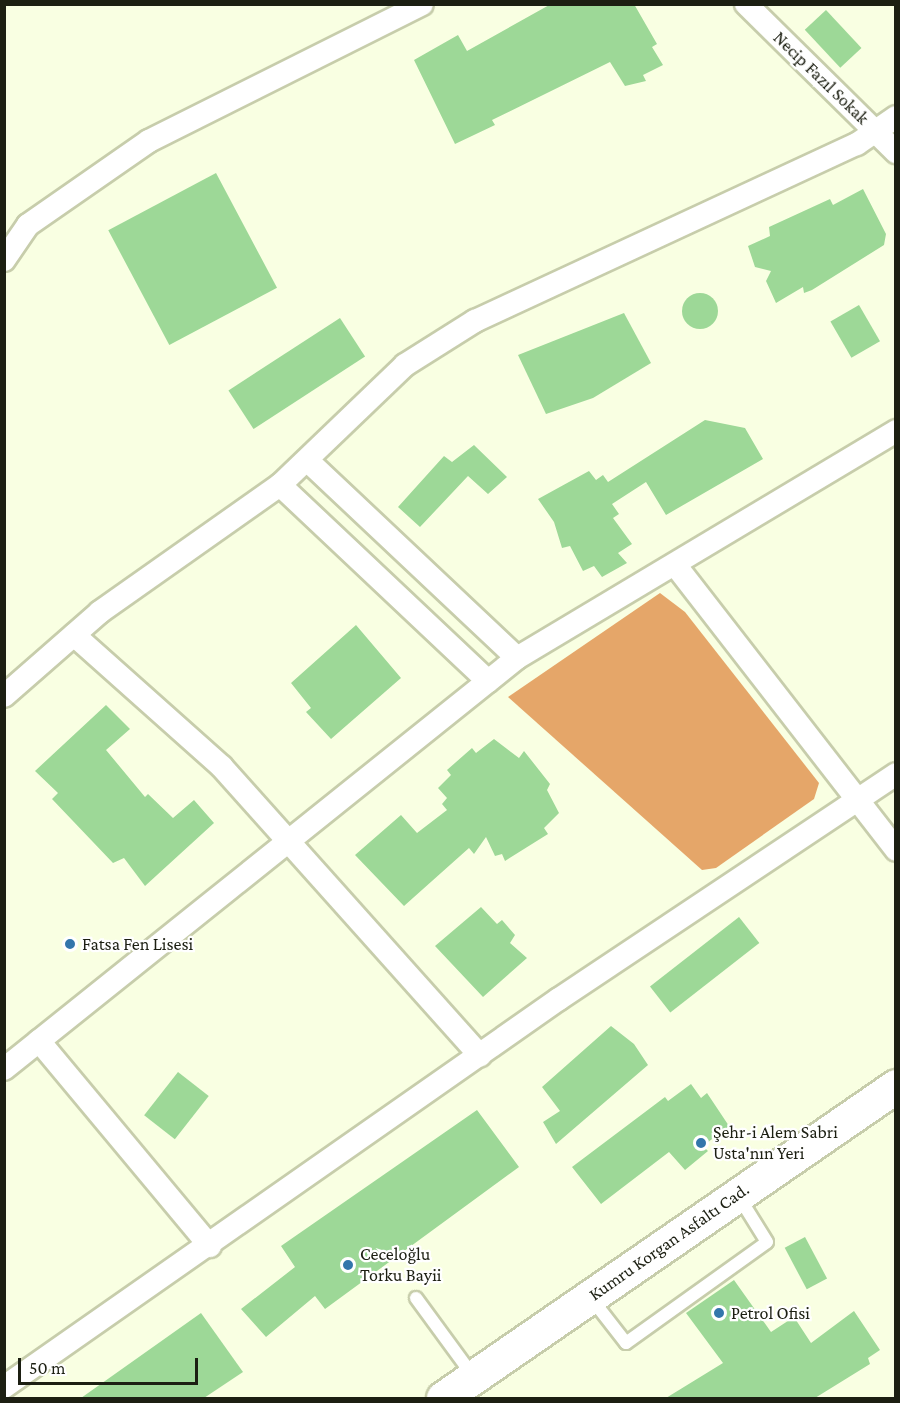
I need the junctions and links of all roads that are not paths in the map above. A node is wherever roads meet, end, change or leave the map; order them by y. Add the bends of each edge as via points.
1 (423, 4) edge
2 (746, 4) edge
3 (896, 117) edge
4 (874, 130) junction
5 (896, 152) edge
6 (4, 260) edge
7 (896, 431) edge
8 (308, 461) junction
9 (280, 485) junction
10 (676, 566) junction
11 (74, 635) junction
12 (517, 658) junction
13 (488, 681) junction
14 (4, 696) edge
15 (896, 774) edge
16 (858, 801) junction
17 (288, 842) junction
18 (896, 850) edge
19 (39, 1041) junction
20 (480, 1056) junction
21 (4, 1069) edge
22 (896, 1086) edge
23 (738, 1195) junction
24 (210, 1246) junction
25 (590, 1297) junction
26 (416, 1298) dead end
27 (474, 1377) junction
28 (4, 1387) edge
29 (443, 1398) edge

1 - 6 street via 149,141 28,225
2 - 4 street, Necip Fazıl Sokak
3 - 4 street
4 - 5 street, Necip Fazıl Sokak
4 - 8 street via 857,144 475,321 405,365
7 - 10 street
8 - 9 street
8 - 12 street
9 - 11 street via 100,612
9 - 13 street
10 - 12 street
10 - 16 street
11 - 14 street
11 - 17 street via 222,767
12 - 13 street
13 - 17 street
15 - 16 street
16 - 18 street
16 - 20 street
17 - 19 street
17 - 20 street
19 - 21 street
19 - 24 street
20 - 24 street
22 - 23 main road, Kumru Korgan Asfaltı Cad.
23 - 25 main road, Kumru Korgan Asfaltı Cad.
23 - 25 lane via 767,1242 626,1342
24 - 28 street
25 - 27 main road, Kumru Korgan Asfaltı Cad.
26 - 27 lane
27 - 29 main road, Kumru Korgan Asfaltı Cad.

